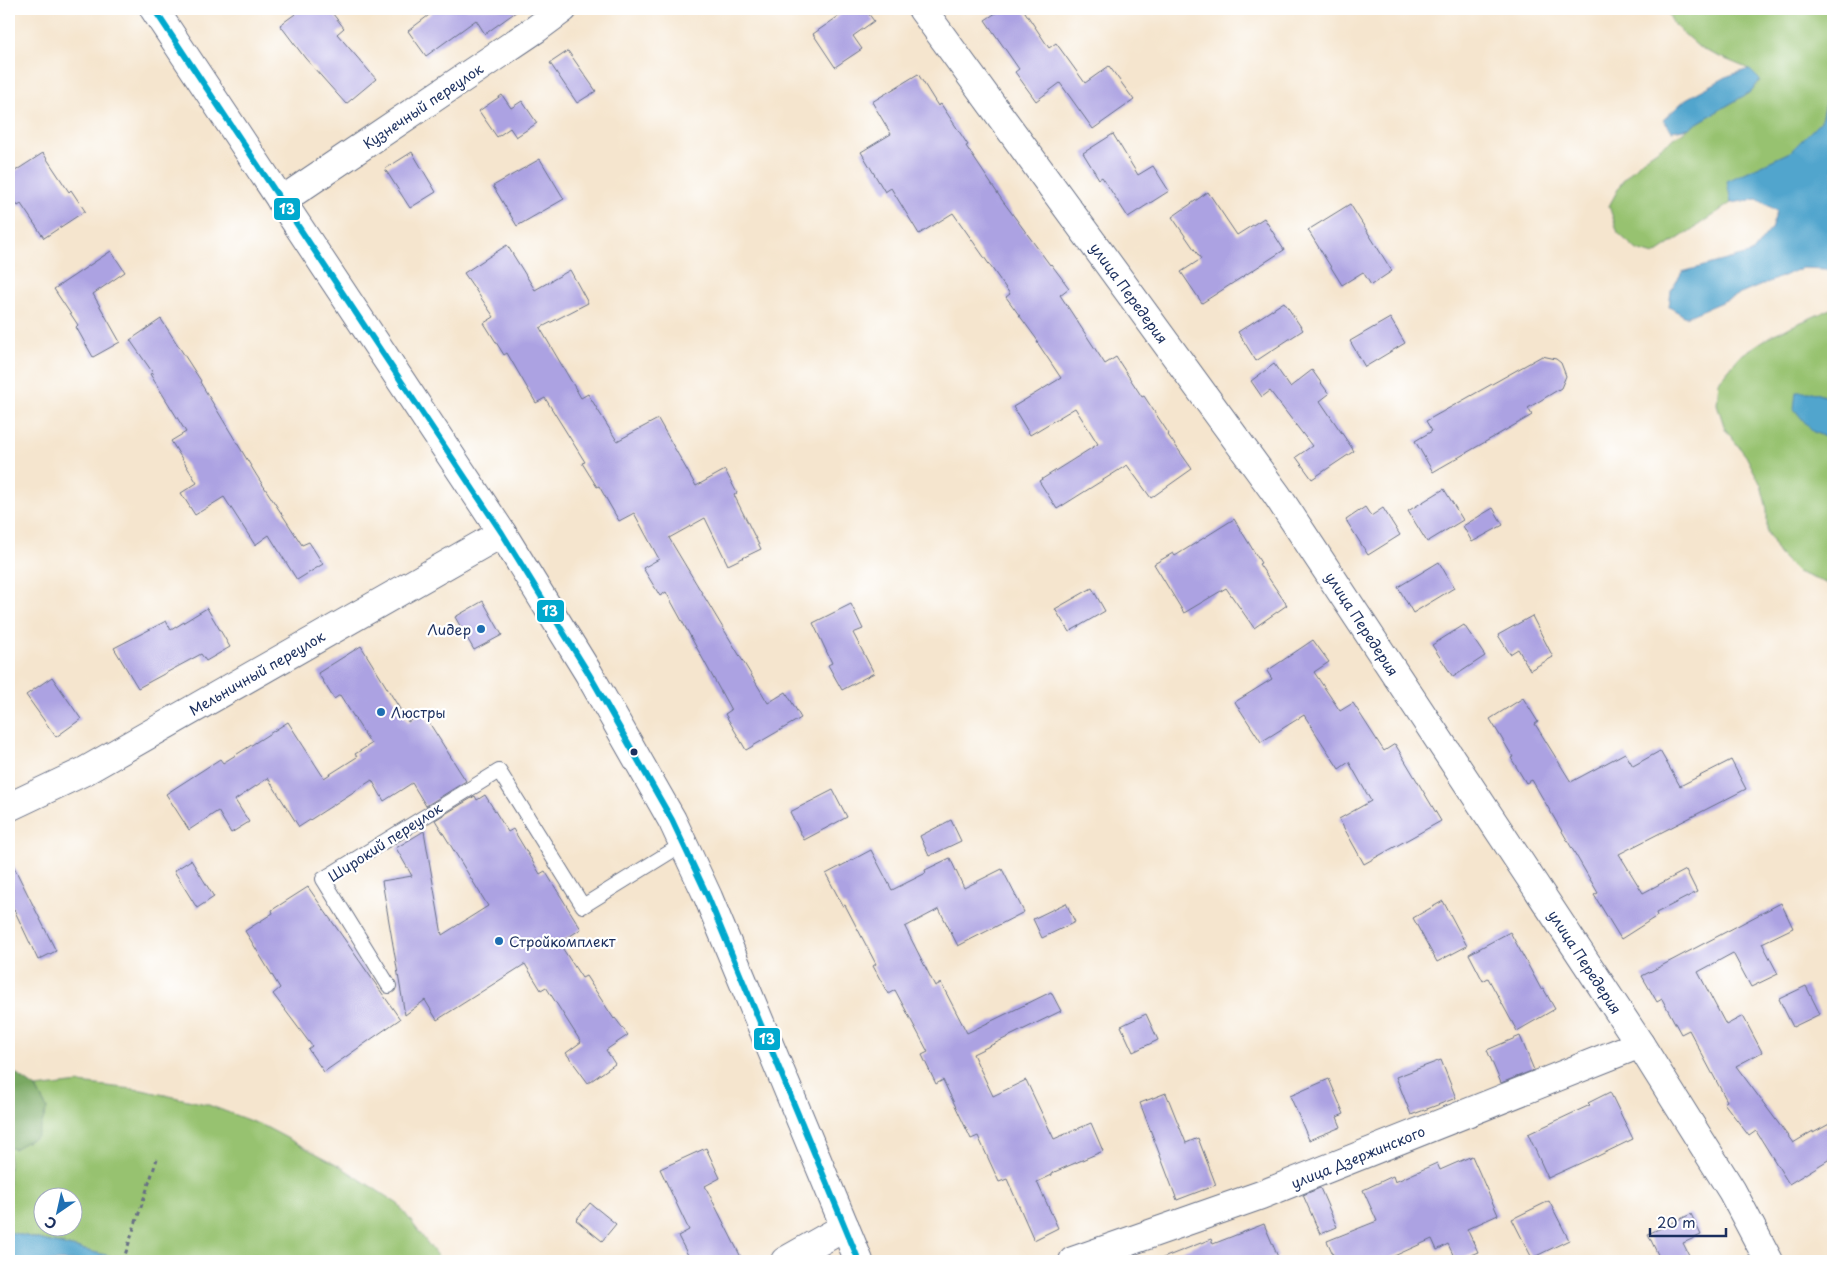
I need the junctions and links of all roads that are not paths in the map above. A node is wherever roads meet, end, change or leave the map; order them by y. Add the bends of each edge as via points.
1 (154, 9) edge
2 (563, 9) edge
3 (922, 9) edge
4 (282, 201) junction
5 (502, 533) junction
6 (9, 807) edge
7 (683, 844) junction
8 (389, 986) dead end
9 (1640, 1044) junction
10 (845, 1227) junction
11 (785, 1261) edge
12 (858, 1261) edge
13 (1073, 1261) edge
14 (1769, 1261) edge

1 - 4 street
2 - 4 street, Кузнечный переулок
3 - 9 street, улица Передерия via 1277,496
4 - 5 street
5 - 6 street, Мельничный переулок via 85,771
5 - 7 street via 589,674
7 - 8 lane, Широкий переулок via 583,906 499,771 324,879
7 - 10 street
9 - 13 street, улица Дзержинского via 1261,1195
9 - 14 street, улица Передерия via 1732,1190
10 - 11 street
10 - 12 street

